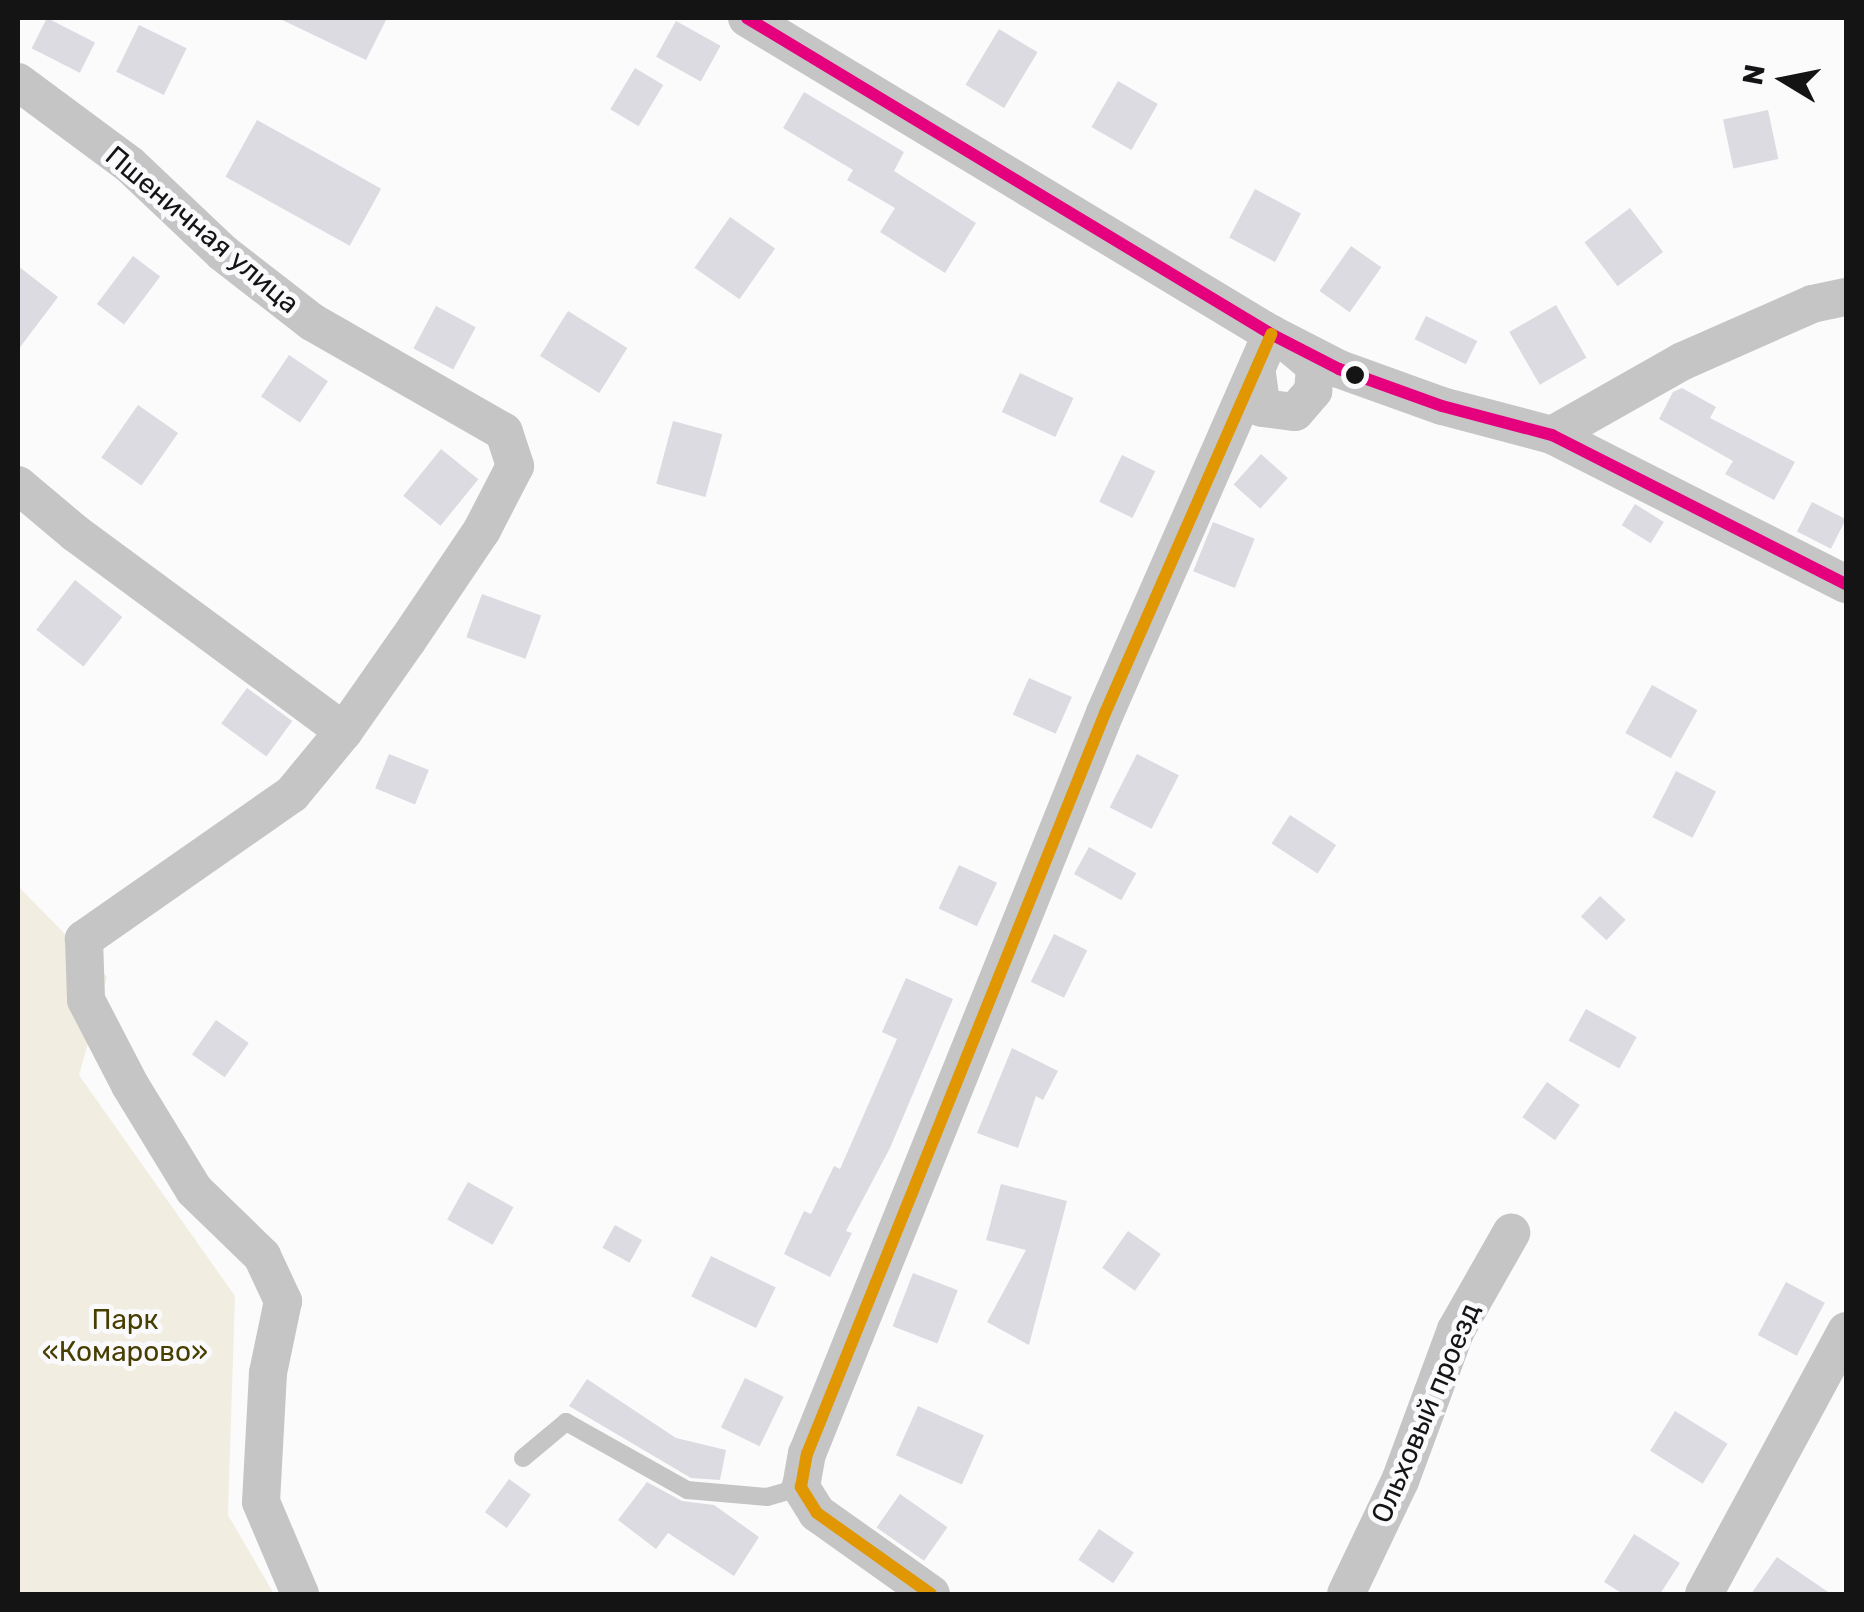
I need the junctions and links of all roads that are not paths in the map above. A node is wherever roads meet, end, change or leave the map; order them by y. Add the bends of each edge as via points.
1 (747, 18) edge
2 (18, 82) edge
3 (1846, 297) edge
4 (1277, 337) junction
5 (1256, 374) junction
6 (1552, 434) junction
7 (18, 485) edge
8 (1846, 584) edge
9 (344, 730) junction
10 (1511, 1234) dead end
11 (1846, 1332) edge
12 (523, 1458) dead end
13 (801, 1487) junction
14 (300, 1594) edge
15 (931, 1594) edge
16 (1346, 1594) edge
17 (1704, 1594) edge

1 - 4 street
2 - 9 street, Пшеничная улица via 130,166 223,253 312,322 504,432 515,466 482,530
3 - 6 street via 1812,304 1682,360
4 - 5 street
4 - 5 street via 1315,366 1313,390 1296,412 1262,408
4 - 6 street via 1339,369 1442,406
5 - 13 street via 983,1008 807,1454
6 - 8 street
7 - 9 street
9 - 14 street, Пшеничная улица via 292,794 84,939 86,1000 130,1085 194,1190 262,1256 283,1301 268,1373 261,1502
10 - 16 street, Ольховый проезд via 1456,1330 1400,1481
11 - 17 street
12 - 13 lane via 566,1422 688,1490 766,1496
13 - 15 street via 817,1513

